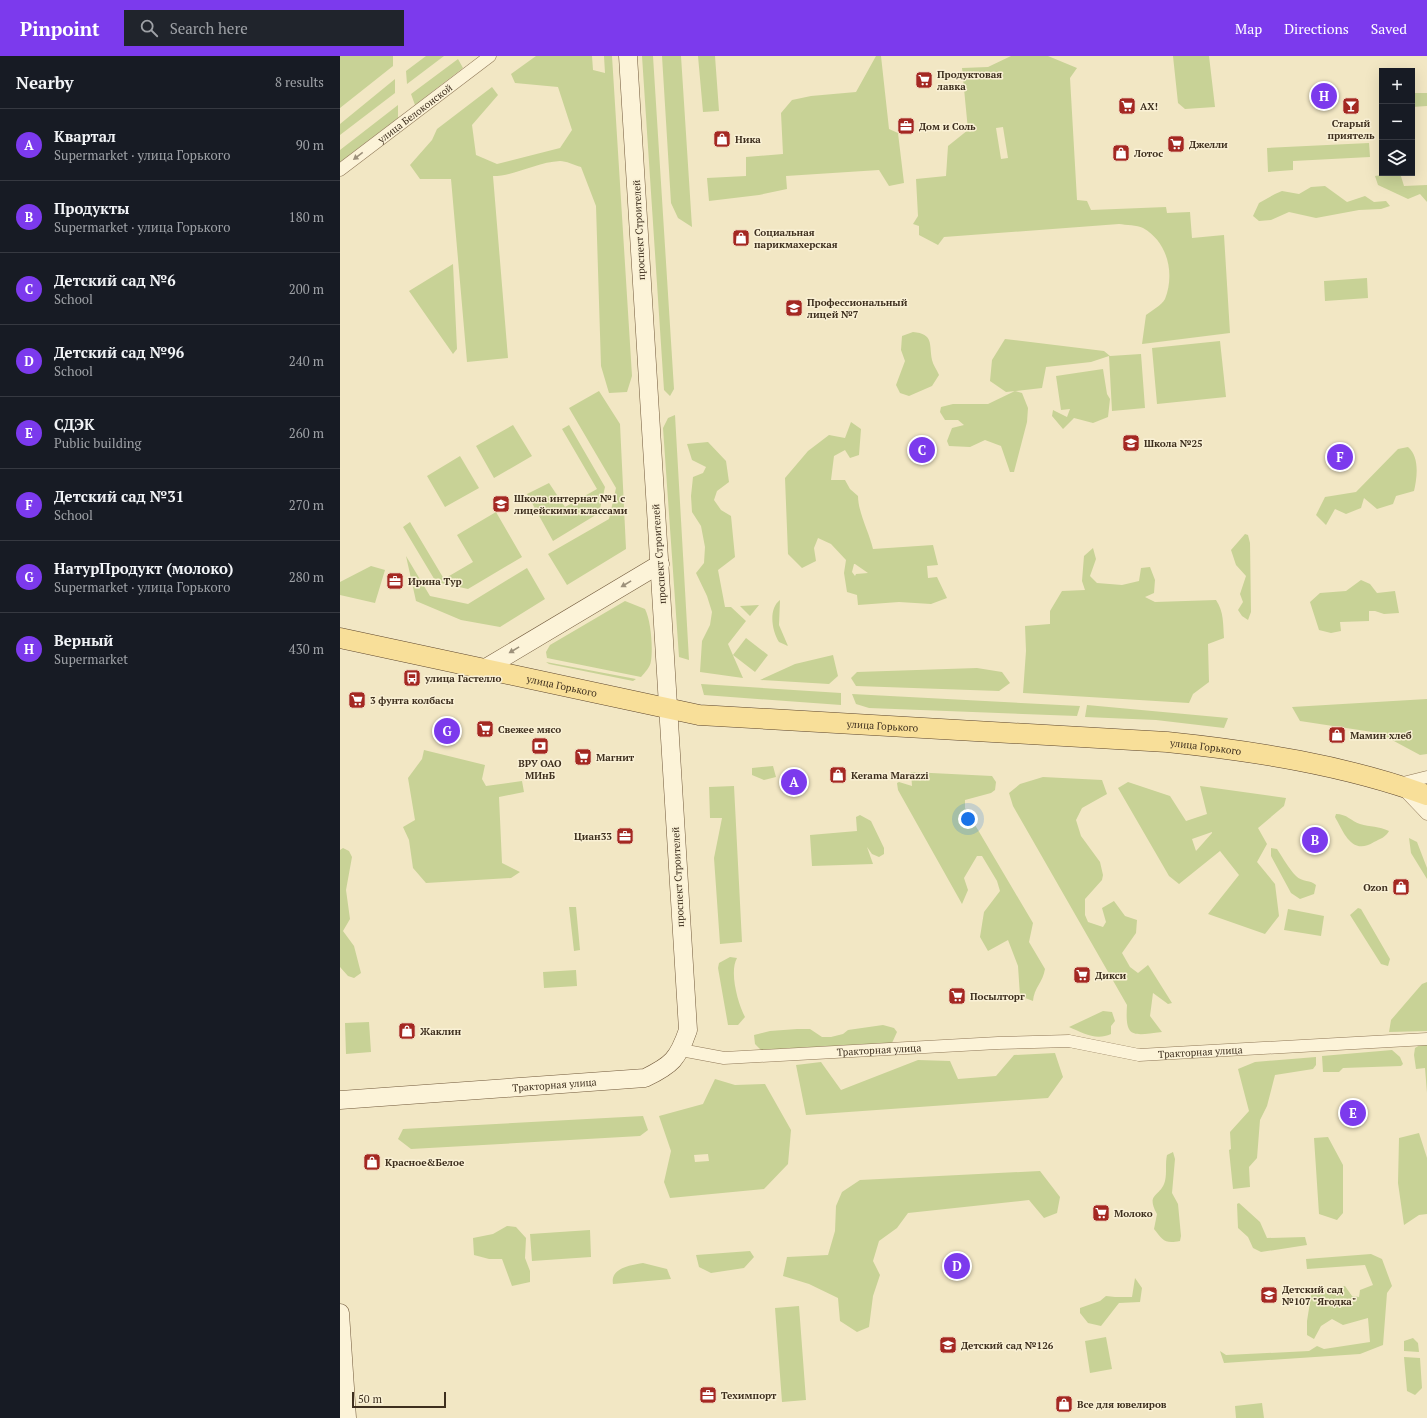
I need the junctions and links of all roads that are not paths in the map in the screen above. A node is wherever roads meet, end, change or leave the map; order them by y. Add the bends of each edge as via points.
1 (490, 56) edge
2 (628, 56) edge
3 (340, 170) edge
4 (660, 564) junction
5 (340, 638) edge
6 (484, 669) junction
7 (669, 708) junction
8 (1427, 777) edge
9 (1398, 785) junction
10 (1427, 795) edge
11 (1427, 814) edge
12 (1427, 1039) edge
13 (681, 1050) junction
14 (340, 1100) edge
15 (340, 1312) edge
16 (347, 1418) edge

1 -> 3 street, улица Белоконской
2 - 4 main road, проспект Строителей
4 -> 6 main road
4 - 7 main road, проспект Строителей
5 - 6 main road, улица Горького
6 - 7 main road, улица Горького
7 - 9 main road, улица Горького via 699,715 1167,742 1226,748
7 - 13 main road, проспект Строителей via 688,1030
8 - 9 street
9 - 10 main road, улица Горького
9 - 11 street via 1420,804
12 - 13 street, Тракторная улица via 1139,1056 1069,1040 724,1058
13 - 14 main road, Тракторная улица via 667,1067 645,1078
15 - 16 main road

